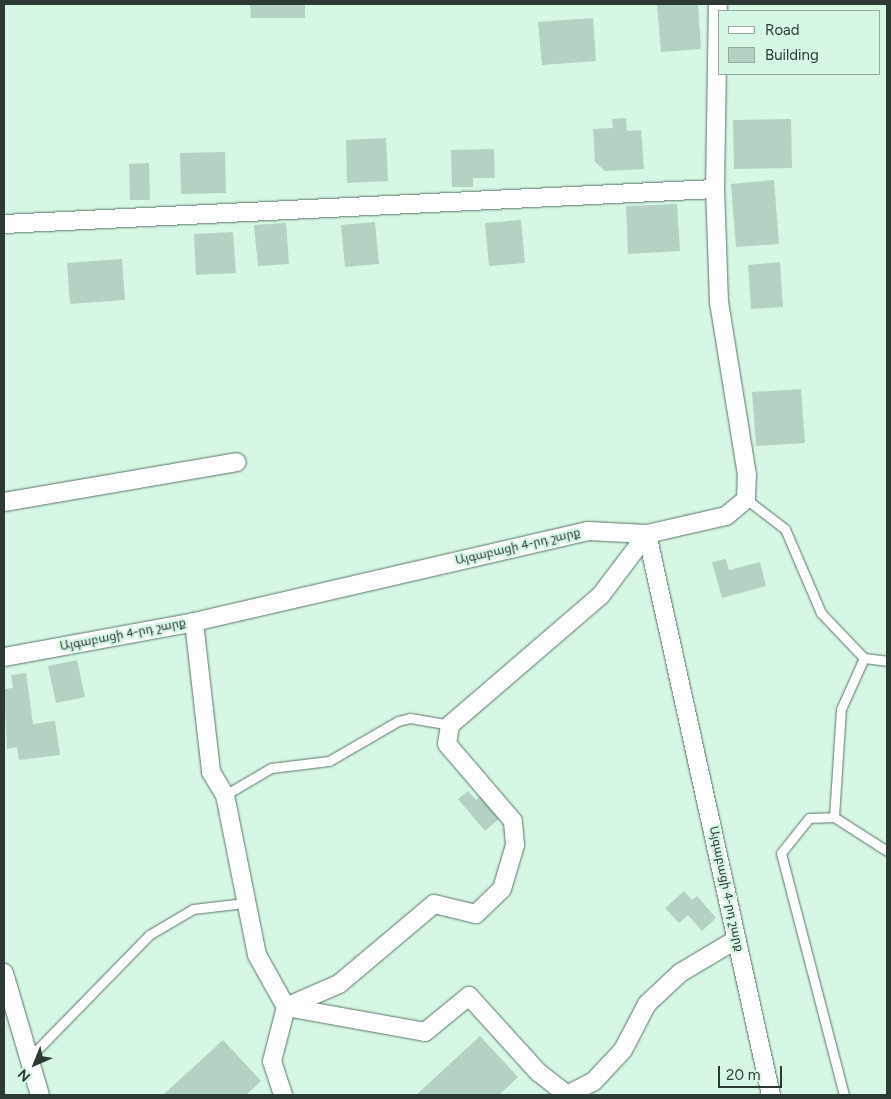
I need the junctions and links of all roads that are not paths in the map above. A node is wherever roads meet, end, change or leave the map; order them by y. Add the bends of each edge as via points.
1 (718, 4) edge
2 (715, 189) junction
3 (4, 224) edge
4 (237, 462) dead end
5 (746, 499) junction
6 (4, 502) edge
7 (648, 534) junction
8 (194, 622) junction
9 (4, 657) edge
10 (864, 658) junction
11 (887, 661) edge
12 (450, 726) junction
13 (226, 795) junction
14 (834, 817) junction
15 (887, 851) edge
16 (245, 903) junction
17 (737, 939) junction
18 (4, 974) edge
19 (286, 1007) junction
20 (31, 1056) junction
21 (40, 1095) edge
22 (283, 1095) edge
23 (771, 1095) edge
24 (844, 1095) edge

1 - 2 street
2 - 3 street
2 - 5 street via 719,302 747,475
4 - 6 street
5 - 7 street via 726,516
5 - 10 lane via 785,528 821,613
7 - 8 street, Այգաբացի 4-րդ շարք via 588,531
7 - 12 street via 601,595
7 - 17 street, Այգաբացի 4-րդ շարք
8 - 9 street, Այգաբացի 4-րդ շարք
8 - 13 street via 211,772
10 - 11 lane
10 - 14 lane via 841,709
12 - 13 lane via 410,718 398,721 329,761 271,768
12 - 19 street via 446,744 514,820 515,845 502,888 476,914 434,904 338,984
13 - 16 street
14 - 15 lane
14 - 24 lane via 809,818 781,854
16 - 19 street via 257,955
16 - 20 lane via 193,909 149,935
17 - 19 street via 680,973 647,1004 611,1063 594,1081 567,1095 538,1072 468,996 425,1032
17 - 23 street, Այգաբացի 4-րդ շարք
18 - 20 street
19 - 22 street via 272,1061
20 - 21 street

